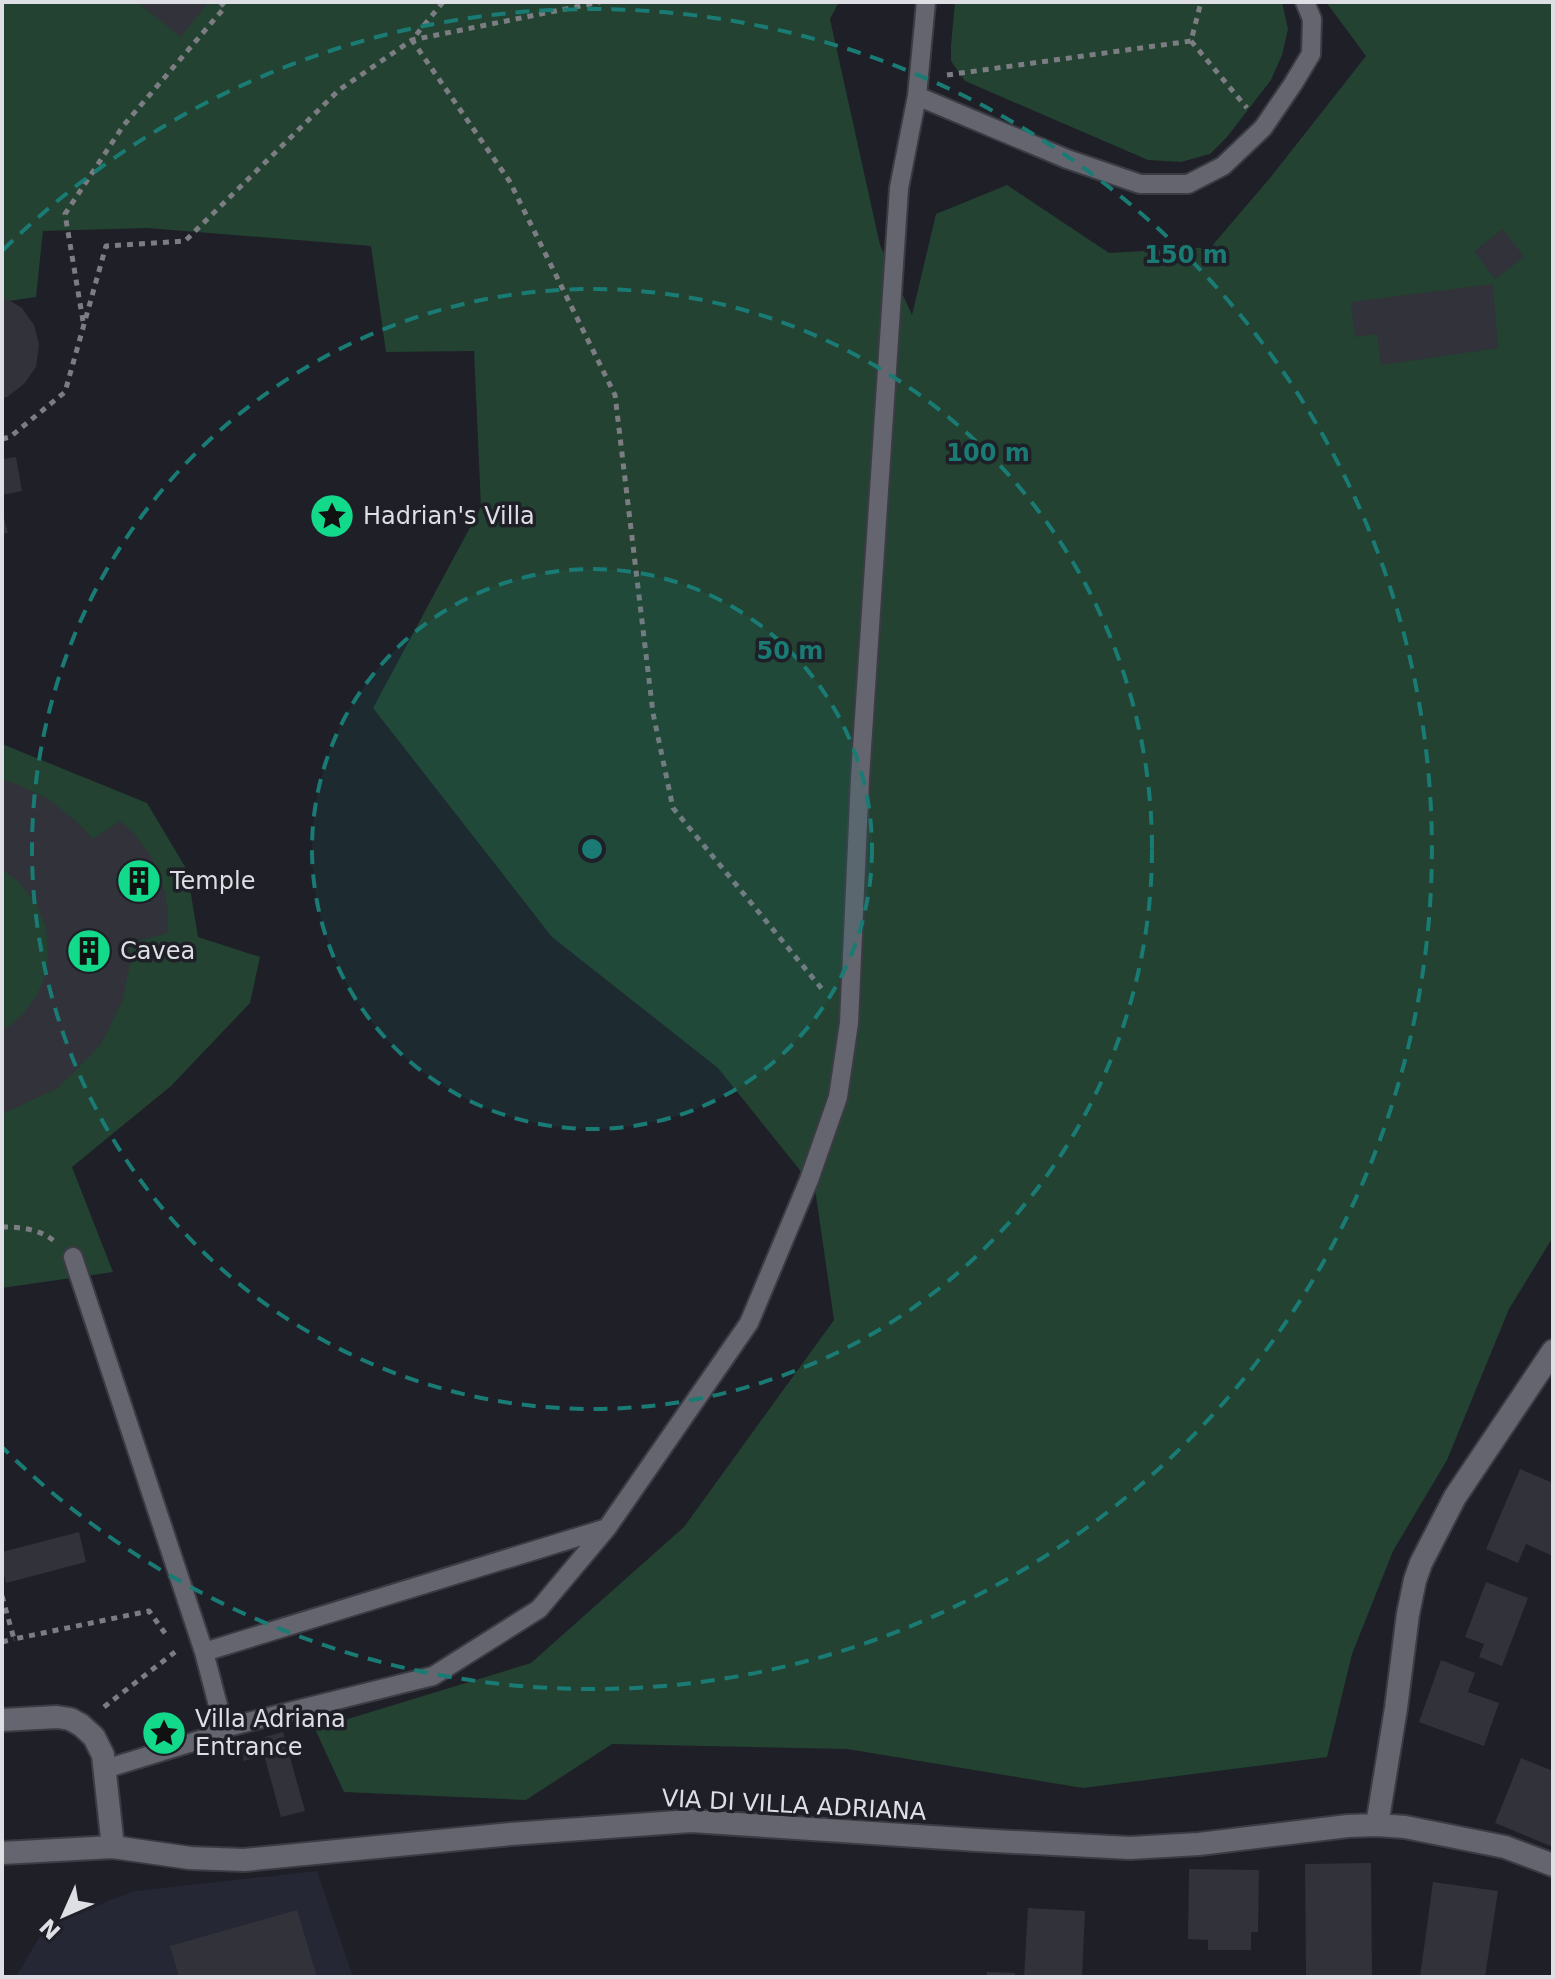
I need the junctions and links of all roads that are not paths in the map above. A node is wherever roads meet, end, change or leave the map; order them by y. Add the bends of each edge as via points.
1 (926, 2) edge
2 (1305, 2) edge
3 (918, 87) junction
4 (73, 1257) road end
5 (1553, 1351) edge
6 (607, 1528) junction
7 (204, 1652) junction
8 (2, 1720) edge
9 (224, 1728) junction
10 (105, 1769) junction
11 (1377, 1825) junction
12 (113, 1847) junction
13 (2, 1853) edge
14 (1553, 1865) edge

1 - 3 lane
2 - 3 lane via 1312,19 1311,54 1293,84 1263,128 1223,166 1188,184 1140,184 1067,159
3 - 6 lane via 899,188 849,1023 838,1097 749,1323
4 - 7 lane
5 - 11 street via 1455,1497 1418,1572
6 - 7 lane
6 - 9 lane via 539,1609 433,1676
7 - 9 lane
8 - 10 street via 70,1719 94,1737
9 - 10 lane
10 - 12 street
11 - 12 street, VIA DI VILLA ADRIANA via 1130,1848 691,1821 244,1860
11 - 14 street, VIA DI VILLA ADRIANA via 1505,1847
12 - 13 street, VIA DI VILLA ADRIANA

